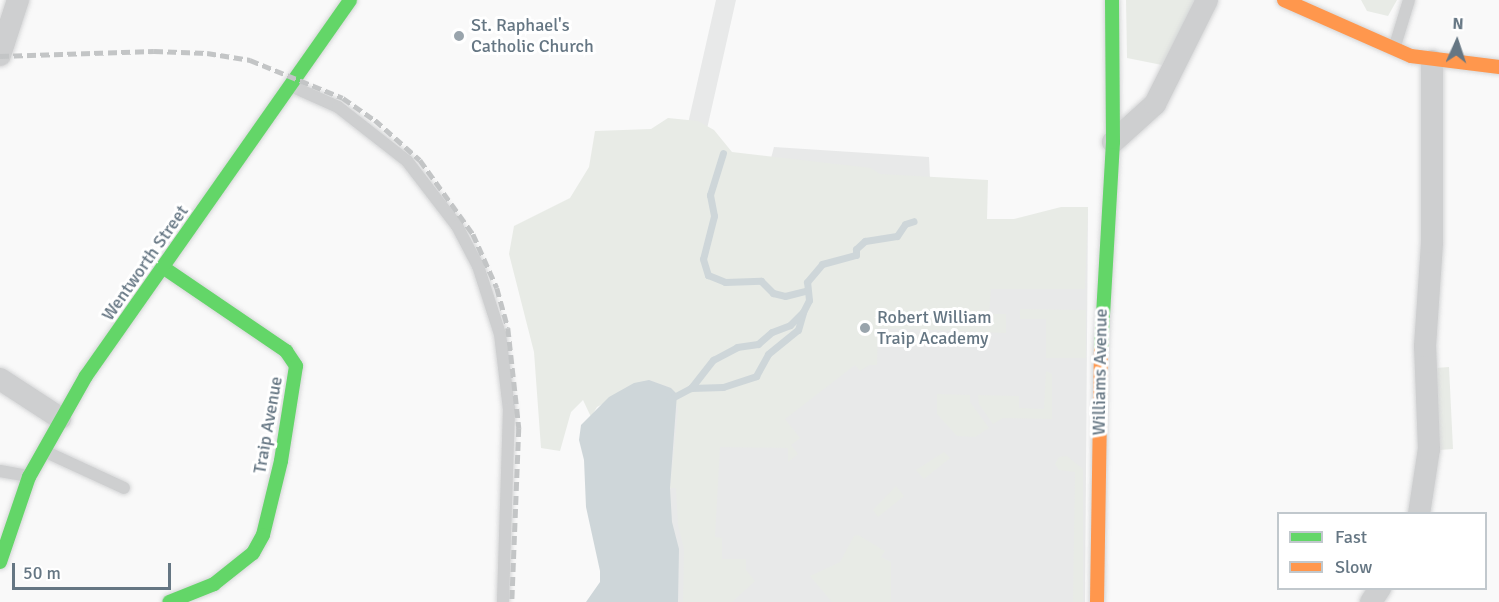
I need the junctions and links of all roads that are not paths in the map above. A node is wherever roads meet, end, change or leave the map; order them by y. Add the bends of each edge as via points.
1 (18, 0) edge
2 (350, 0) edge
3 (1112, 0) edge
4 (1207, 0) edge
5 (1284, 0) edge
6 (1409, 0) edge
7 (1394, 50) junction
8 (0, 55) edge
9 (1432, 61) junction
10 (1499, 67) edge
11 (290, 85) junction
12 (1113, 142) junction
13 (164, 268) junction
14 (0, 379) edge
15 (60, 418) junction
16 (43, 450) junction
17 (0, 471) edge
18 (29, 477) junction
19 (124, 488) dead end
20 (1419, 512) edge
21 (0, 562) edge
22 (169, 602) edge
23 (503, 602) edge
24 (1097, 602) edge

1 - 8 street
2 - 11 street, Wentworth Street
3 - 12 street, Williams Avenue
4 - 12 street via 1155,104
5 - 7 street
6 - 7 lane
7 - 9 street
9 - 10 street
9 - 20 street via 1432,242 1425,339 1429,449
11 - 13 street, Wentworth Street
11 - 23 lane via 338,107 407,161 457,226 478,266 500,334 509,409 508,541
12 - 24 street, Williams Avenue via 1102,300
13 - 15 street, Wentworth Street
13 - 22 street, Traip Avenue via 286,351 296,366 281,461 263,535 253,553 214,584
14 - 15 street
15 - 16 street, Wentworth Street
16 - 18 street, Wentworth Street
16 - 19 lane
17 - 18 lane
18 - 21 street, Wentworth Street

